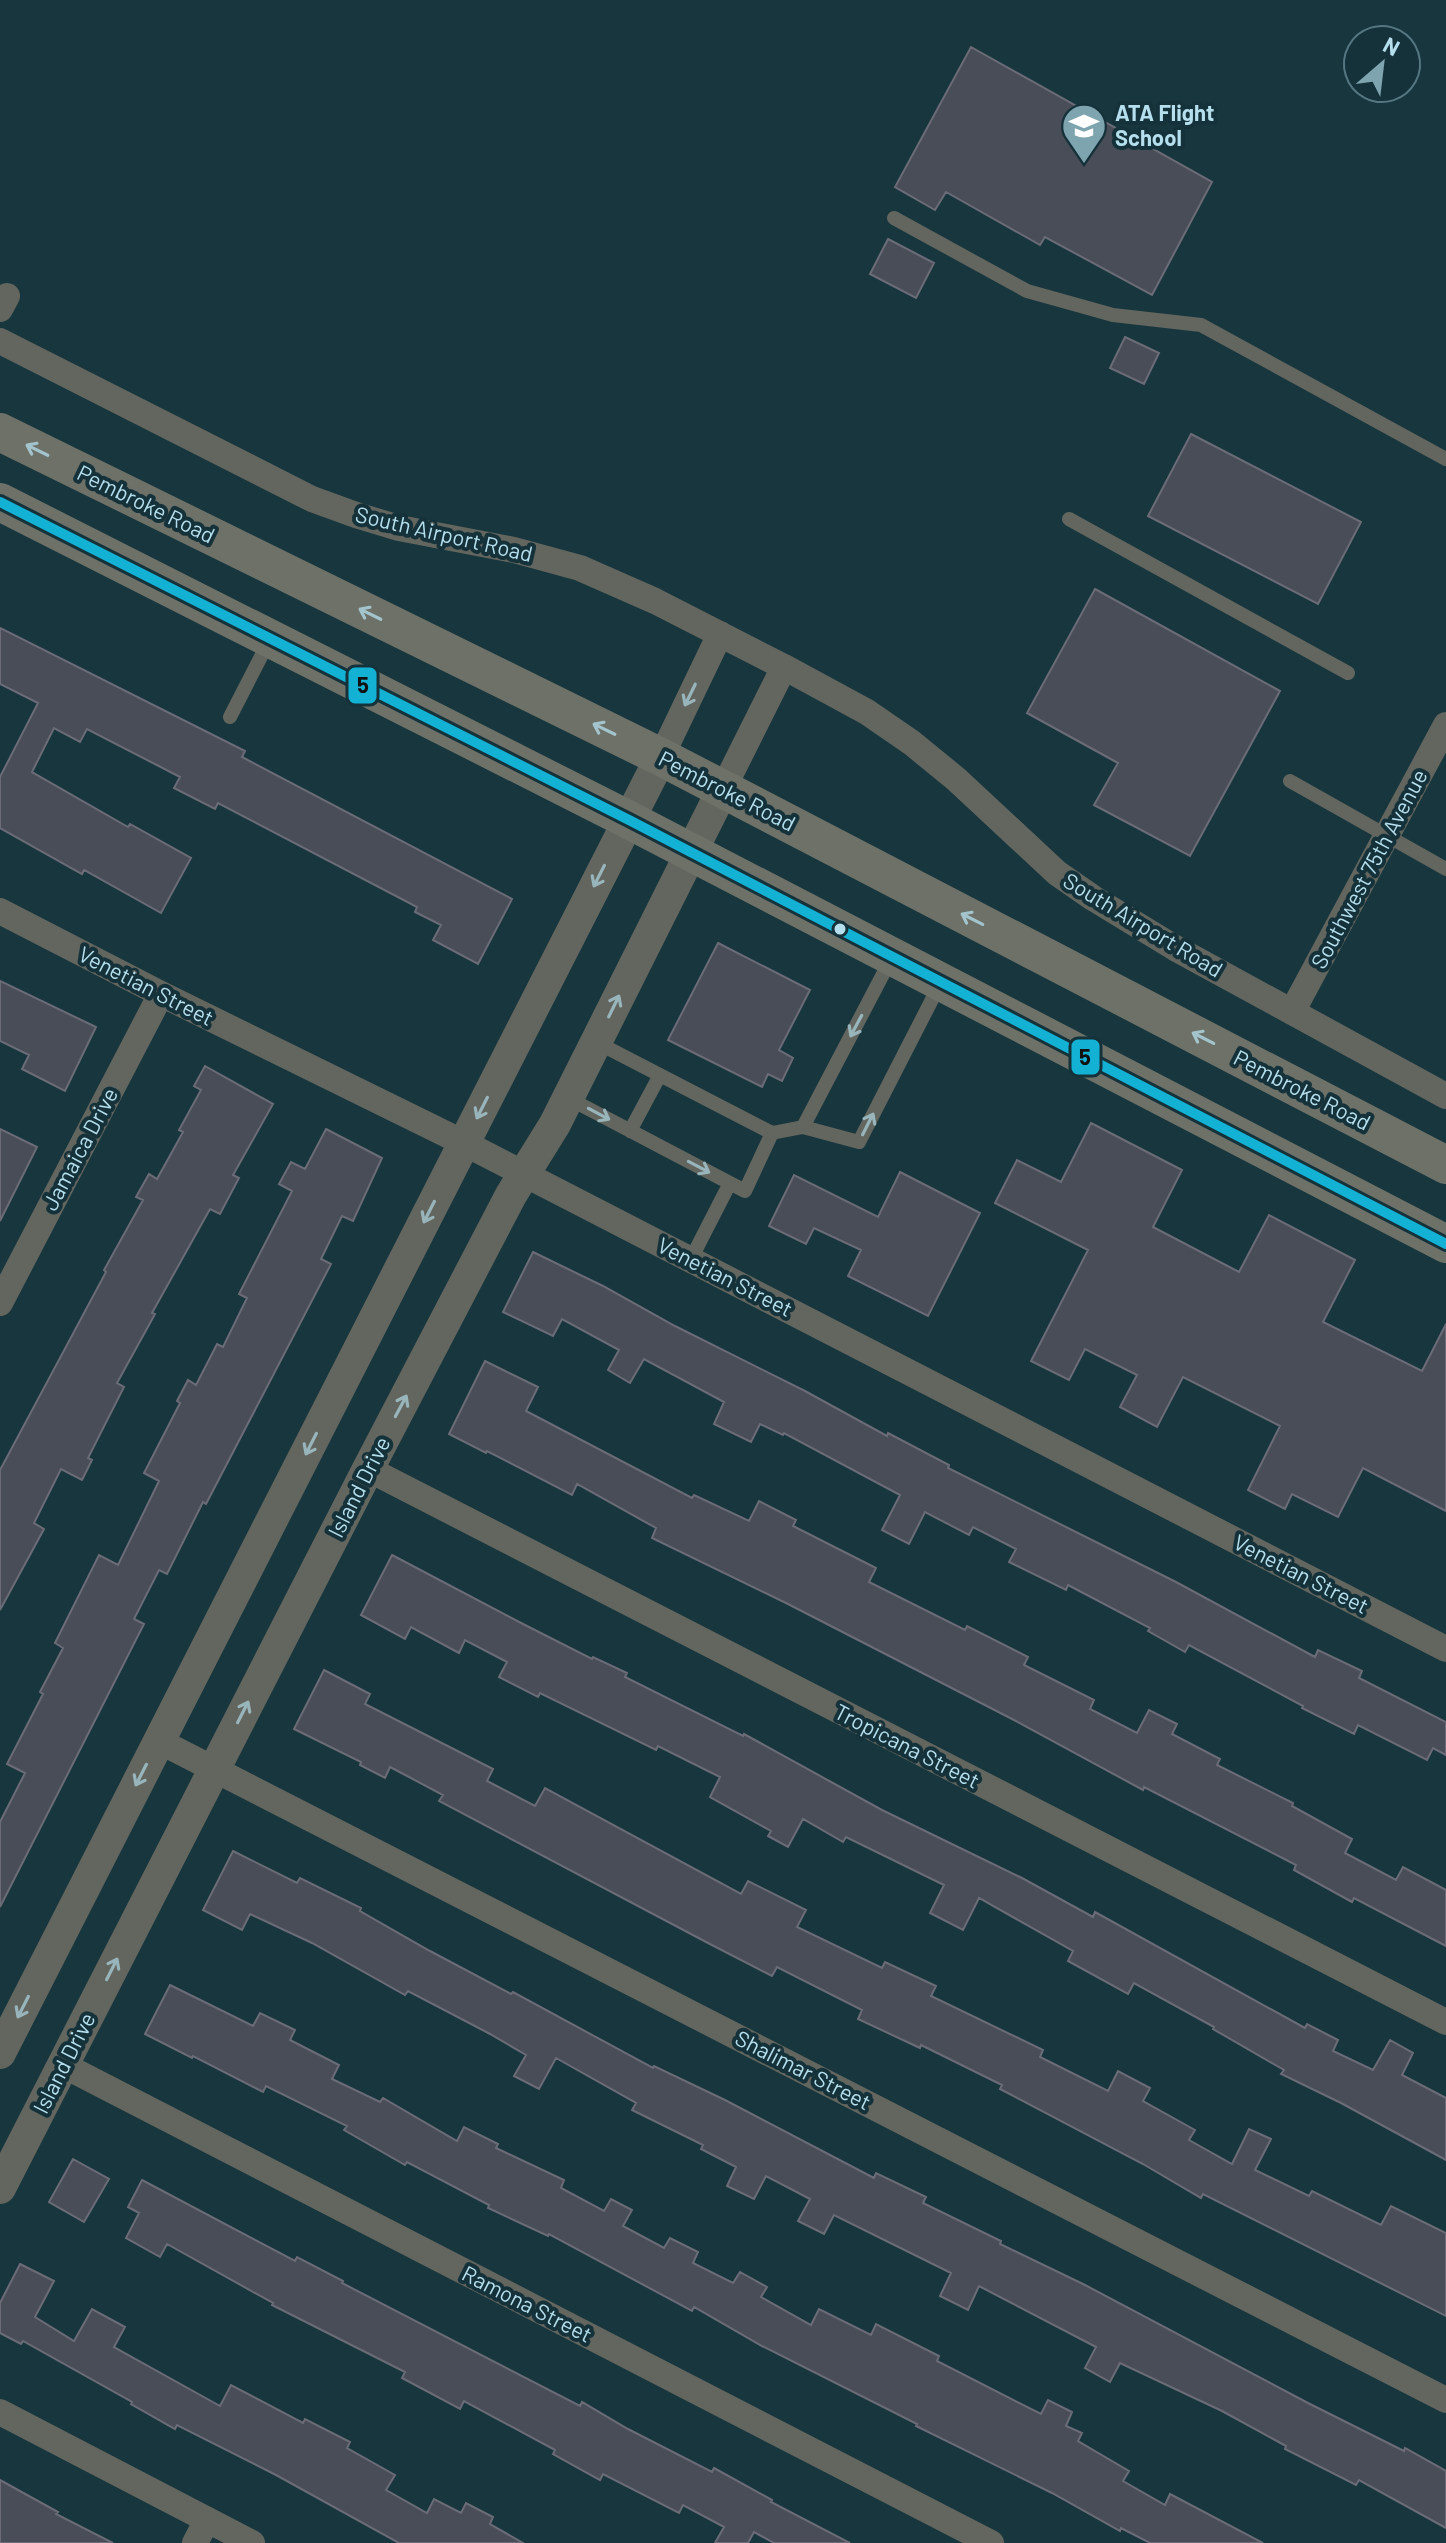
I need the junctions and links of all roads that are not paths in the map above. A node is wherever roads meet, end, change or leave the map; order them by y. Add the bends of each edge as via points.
1 (894, 218) dead end
2 (0, 341) edge
3 (0, 432) edge
4 (1446, 459) edge
5 (0, 502) edge
6 (1069, 519) dead end
7 (720, 634) junction
8 (270, 639) junction
9 (784, 667) junction
10 (1348, 673) dead end
11 (230, 717) dead end
12 (1446, 725) edge
13 (661, 757) junction
14 (1290, 781) dead end
15 (723, 789) junction
16 (629, 820) junction
17 (1387, 836) junction
18 (691, 853) junction
19 (1446, 869) edge
20 (0, 911) edge
21 (892, 957) junction
22 (941, 982) junction
23 (161, 994) junction
24 (1292, 1012) junction
25 (596, 1041) junction
26 (660, 1075) junction
27 (1446, 1096) edge
28 (568, 1098) junction
29 (803, 1127) junction
30 (630, 1131) junction
31 (772, 1133) junction
32 (464, 1143) junction
33 (1446, 1165) edge
34 (525, 1174) junction
35 (730, 1183) junction
36 (1446, 1244) edge
37 (691, 1259) junction
38 (2, 1292) edge
39 (368, 1469) junction
40 (1446, 1649) edge
41 (159, 1741) junction
42 (214, 1769) junction
43 (1446, 2022) edge
44 (0, 2053) edge
45 (63, 2065) junction
46 (0, 2188) edge
47 (1446, 2400) edge
48 (0, 2412) edge
49 (201, 2531) edge
50 (252, 2543) edge
51 (991, 2543) edge

1 - 4 lane via 1027,291 1113,315 1201,325
2 - 7 street, South Airport Road via 312,499 399,528 580,568
13 -> 3 main road, Pembroke Road
5 - 8 main road
6 - 10 lane
7 - 9 street, South Airport Road
7 -> 13 street
8 - 11 lane
8 - 16 main road
9 - 15 street
9 - 24 street, South Airport Road via 912,743 1057,873 1093,898
12 - 17 street, Southwest 75th Avenue
13 - 15 main road, Pembroke Road
13 - 16 street
14 - 17 lane
15 - 18 street, Island Drive
33 -> 15 main road, Pembroke Road
16 - 18 main road
16 -> 32 street
17 - 19 lane
17 - 24 street, Southwest 75th Avenue
18 - 21 main road
25 -> 18 street, Island Drive
20 - 23 street, Venetian Street
21 - 22 main road
21 -> 29 lane
29 -> 22 lane via 859,1142
22 - 36 main road
23 - 32 street, Venetian Street
23 - 38 street, Jamaica Drive
24 - 27 street, South Airport Road
25 - 26 lane
25 - 28 street, Island Drive
26 - 30 lane
26 - 31 lane
28 -> 30 lane
28 - 34 street, Island Drive
29 - 31 lane
30 -> 35 lane
31 - 35 lane via 745,1191
32 - 34 street, Venetian Street
32 -> 41 street
34 - 37 street, Venetian Street
39 -> 34 street, Island Drive
35 - 37 lane
37 - 40 street, Venetian Street
42 -> 39 street, Island Drive
39 - 43 street, Tropicana Street
41 - 42 street, Shalimar Street
41 -> 44 street
45 -> 42 street, Island Drive
42 - 47 street, Shalimar Street
45 - 46 street, Island Drive
45 - 51 street, Ramona Street
48 - 49 street
49 - 50 street

